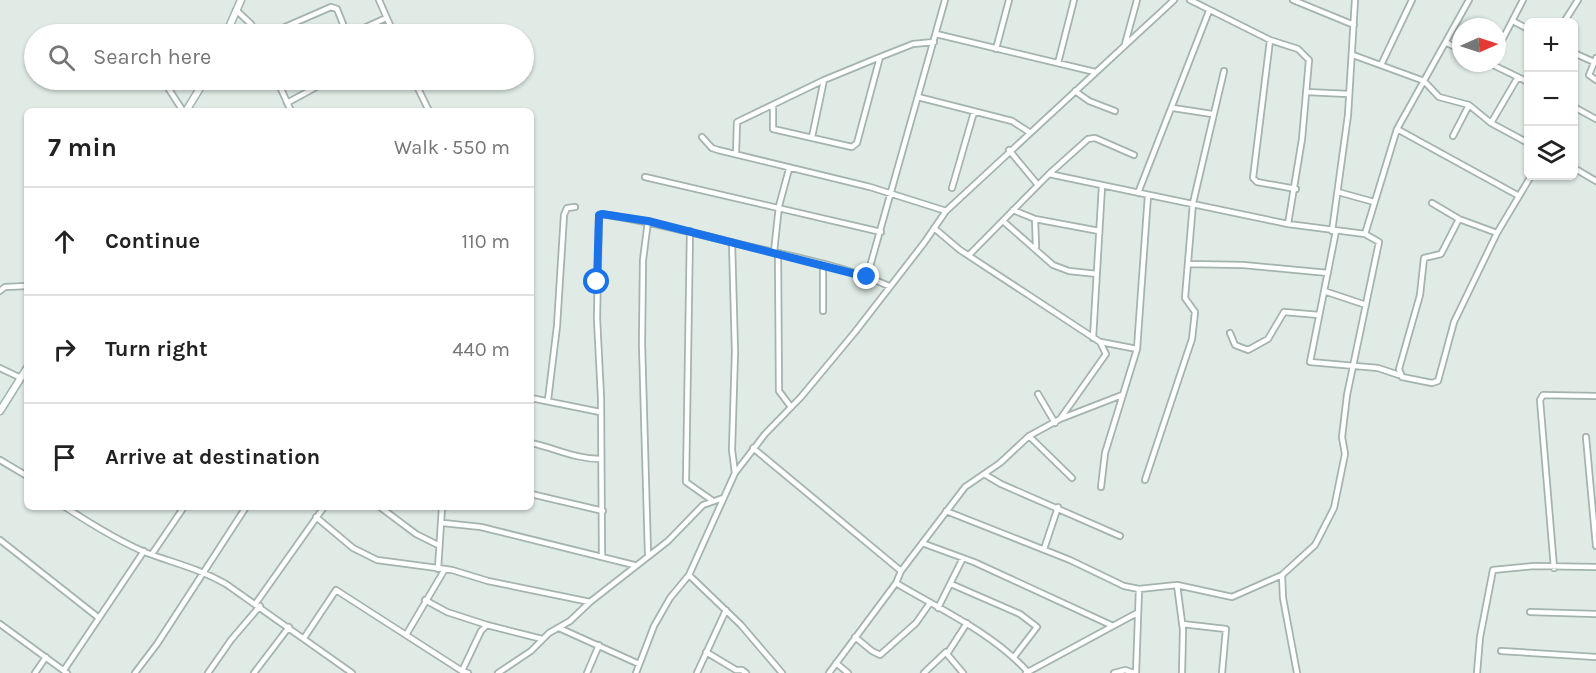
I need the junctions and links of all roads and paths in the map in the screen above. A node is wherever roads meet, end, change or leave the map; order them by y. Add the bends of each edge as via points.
1 (242, 0) edge
2 (379, 0) edge
3 (945, 0) edge
4 (1009, 0) edge
5 (1074, 0) edge
6 (1137, 0) edge
7 (1174, 0) edge
8 (1190, 0) edge
9 (1293, 0) edge
10 (1355, 0) edge
11 (1412, 0) edge
12 (1468, 0) edge
13 (1523, 0) edge
14 (1578, 0) edge
15 (236, 10) junction
16 (1209, 11) junction
17 (386, 18) junction
18 (1567, 18) edge
19 (1513, 21) junction
20 (230, 24) edge
21 (251, 24) edge
22 (292, 24) edge
23 (344, 24) edge
24 (372, 24) edge
25 (389, 24) edge
26 (1354, 25) junction
27 (1524, 27) edge
28 (936, 34) junction
29 (1506, 34) edge
30 (1270, 40) junction
31 (934, 42) junction
32 (1447, 43) junction
33 (1125, 44) junction
34 (1452, 46) edge
35 (996, 49) junction
36 (1578, 54) edge
37 (1353, 55) junction
38 (880, 57) junction
39 (1595, 60) edge
40 (1058, 63) junction
41 (1381, 65) junction
42 (1224, 71) dead end
43 (1506, 71) edge
44 (1095, 72) junction
45 (1518, 77) junction
46 (824, 80) junction
47 (1524, 80) edge
48 (1596, 80) edge
49 (1424, 81) junction
50 (170, 90) edge
51 (198, 90) edge
52 (281, 90) edge
53 (311, 90) edge
54 (419, 90) edge
55 (1075, 91) junction
56 (1306, 93) junction
57 (1349, 94) junction
58 (918, 97) junction
59 (287, 103) junction
60 (1469, 105) junction
61 (773, 106) junction
62 (183, 108) edge
63 (187, 108) edge
64 (290, 108) edge
65 (428, 108) edge
66 (1173, 108) junction
67 (1578, 109) edge
68 (1115, 111) dead end
69 (974, 112) junction
70 (1212, 114) junction
71 (1596, 119) edge
72 (1491, 123) junction
73 (1397, 129) junction
74 (1029, 132) junction
75 (1453, 136) dead end
76 (702, 137) dead end
77 (812, 137) junction
78 (1524, 141) edge
79 (1009, 150) junction
80 (736, 154) junction
81 (1134, 155) dead end
82 (789, 169) junction
83 (1578, 170) edge
84 (1049, 174) junction
85 (645, 177) dead end
86 (1529, 180) edge
87 (1596, 181) edge
88 (1038, 185) junction
89 (1102, 186) junction
90 (951, 188) dead end
91 (1296, 189) junction
92 (1338, 192) junction
93 (890, 193) junction
94 (1138, 193) junction
95 (1148, 195) junction
96 (1519, 196) junction
97 (1374, 202) junction
98 (1193, 203) junction
99 (1432, 203) dead end
100 (779, 206) junction
101 (575, 207) dead end
102 (1013, 210) junction
103 (946, 211) junction
104 (1035, 219) junction
105 (1459, 219) junction
106 (648, 221) junction
107 (1003, 221) junction
108 (1288, 224) junction
109 (934, 228) junction
110 (690, 231) junction
111 (1099, 231) junction
112 (1334, 231) junction
113 (881, 232) junction
114 (1365, 234) junction
115 (1497, 234) junction
116 (732, 242) junction
117 (1036, 248) junction
118 (776, 253) junction
119 (969, 255) junction
120 (1189, 264) junction
121 (823, 265) junction
122 (1328, 273) junction
123 (1098, 274) junction
124 (867, 277) junction
125 (24, 286) edge
126 (889, 286) junction
127 (0, 291) edge
128 (1324, 291) junction
129 (1366, 305) junction
130 (823, 311) dead end
131 (1319, 315) junction
132 (1230, 333) dead end
133 (1093, 338) junction
134 (1100, 342) junction
135 (1137, 349) junction
136 (1353, 364) junction
137 (0, 368) edge
138 (24, 374) edge
139 (1399, 375) junction
140 (21, 378) junction
141 (1038, 394) dead end
142 (1122, 395) junction
143 (1596, 396) edge
144 (534, 398) edge
145 (548, 400) junction
146 (791, 407) junction
147 (0, 411) edge
148 (600, 412) junction
149 (1060, 419) junction
150 (1055, 423) junction
151 (1029, 436) junction
152 (1586, 437) dead end
153 (534, 444) edge
154 (753, 448) junction
155 (600, 459) junction
156 (0, 460) edge
157 (24, 473) edge
158 (735, 473) junction
159 (984, 474) junction
160 (1072, 478) dead end
161 (1145, 480) dead end
162 (1101, 487) dead end
163 (534, 495) edge
164 (723, 498) junction
165 (713, 501) junction
166 (1058, 507) junction
167 (69, 510) edge
168 (182, 510) edge
169 (244, 510) edge
170 (322, 510) edge
171 (384, 510) edge
172 (442, 510) edge
173 (603, 511) junction
174 (946, 511) junction
175 (316, 517) junction
176 (443, 523) junction
177 (1595, 524) edge
178 (1120, 536) dead end
179 (0, 540) edge
180 (922, 543) junction
181 (438, 545) junction
182 (1596, 546) edge
183 (1044, 549) junction
184 (144, 551) junction
185 (152, 554) junction
186 (648, 554) junction
187 (602, 556) junction
188 (963, 558) junction
189 (634, 565) junction
190 (1596, 567) edge
191 (1554, 568) junction
192 (438, 569) junction
193 (445, 569) junction
194 (901, 571) junction
195 (205, 572) junction
196 (689, 575) junction
197 (1282, 575) junction
198 (896, 583) junction
199 (951, 584) junction
200 (1177, 585) junction
201 (1139, 589) junction
202 (425, 600) junction
203 (590, 602) junction
204 (930, 603) junction
205 (258, 605) junction
206 (938, 608) junction
207 (726, 610) junction
208 (1530, 612) dead end
209 (1137, 613) junction
210 (1596, 614) edge
211 (99, 618) junction
212 (967, 623) junction
213 (0, 624) edge
214 (1182, 624) junction
215 (487, 625) junction
216 (1113, 626) junction
217 (289, 627) junction
218 (559, 628) junction
219 (406, 635) junction
220 (855, 636) junction
221 (304, 638) junction
222 (542, 639) junction
223 (600, 645) junction
224 (948, 651) junction
225 (1501, 651) dead end
226 (706, 652) junction
227 (46, 657) junction
228 (1014, 657) junction
229 (1596, 657) edge
230 (639, 663) junction
231 (836, 663) junction
232 (65, 672) edge
233 (465, 672) edge
234 (1026, 672) edge
235 (35, 673) edge
236 (135, 673) edge
237 (208, 673) edge
238 (254, 673) edge
239 (352, 673) edge
240 (498, 673) edge
241 (587, 673) edge
242 (636, 673) edge
243 (697, 673) edge
244 (746, 673) edge
245 (781, 673) edge
246 (829, 673) edge
247 (848, 673) edge
248 (924, 673) edge
249 (963, 673) edge
250 (1114, 673) edge
251 (1135, 673) edge
252 (1182, 673) edge
253 (1222, 673) edge
254 (1297, 673) edge
255 (1477, 673) edge

1 - 15 street
2 - 17 street
3 - 28 street
4 - 35 street
5 - 40 street
6 - 33 street
7 - 33 street
8 - 16 street
9 - 26 street
10 - 26 street
11 - 41 street
12 - 32 street
13 - 19 street
14 - 18 street
15 - 20 street
15 - 21 street
16 - 30 street
16 - 66 street
17 - 24 street
17 - 25 street
19 - 27 street
19 - 29 street
22 - 23 street via 331,7 337,9
26 - 37 street
28 - 31 street
28 - 35 street
30 - 56 street via 1298,50 1309,60
30 - 91 street via 1253,178
31 - 38 street via 914,44
31 - 58 street
32 - 34 street
32 - 49 street
33 - 44 street
35 - 40 street
36 - 39 street
37 - 41 street
37 - 57 street
38 - 46 street
38 - 77 street via 857,143 852,147
39 - 48 street via 1589,77
40 - 44 street
41 - 49 street
42 - 70 street
43 - 45 street
44 - 55 street
45 - 47 street
45 - 72 street
46 - 61 street
46 - 77 street
49 - 60 street via 1439,97
49 - 73 street
50 - 62 street
51 - 63 street
52 - 59 street
53 - 59 street
54 - 65 street
55 - 68 street
55 - 74 street
56 - 57 street
56 - 91 street
57 - 92 street
58 - 69 street
58 - 93 street
59 - 64 street
60 - 72 street
60 - 75 street
61 - 77 street via 773,129
61 - 80 street via 737,122
66 - 70 street
66 - 94 street
67 - 71 street
69 - 74 street via 1012,121
69 - 90 street
70 - 98 street
72 - 78 street
73 - 96 street
73 - 97 street
74 - 79 street
76 - 80 street via 712,148
79 - 88 street
79 - 103 street
80 - 82 street
81 - 84 street via 1091,138
82 - 93 street
82 - 100 street
83 - 87 street
84 - 88 street
84 - 89 street
85 - 100 street
86 - 96 street
88 - 102 street
89 - 94 street
89 - 111 street
91 - 108 street
92 - 97 street
92 - 112 street
93 - 103 street
93 - 113 street
94 - 95 street
95 - 98 street
95 - 135 street
96 - 115 street
97 - 114 street
98 - 108 street
98 - 120 street
99 - 105 street
100 - 113 street
100 - 118 street
101 - 145 street via 567,208 564,214
102 - 104 street
102 - 107 street
103 - 109 street
104 - 111 street
104 - 117 street
105 - 115 street
105 - 139 street via 1441,254 1424,258 1420,295
106 - 110 street
106 - 148 street via 599,215
106 - 186 street via 643,260 642,344
107 - 117 street
107 - 119 street
108 - 112 street
109 - 119 street
109 - 126 street
110 - 116 street
110 - 165 street via 687,482
111 - 123 street
112 - 114 street
112 - 122 street
113 - 124 street
114 - 129 street via 1379,242
115 - 139 street via 1454,322 1438,381
116 - 118 street
116 - 158 street
117 - 123 street via 1053,265
118 - 121 street
118 - 146 street via 779,391
119 - 133 street
120 - 122 street
120 - 161 street via 1185,298 1195,312 1191,339
121 - 124 street
121 - 130 street
122 - 128 street
123 - 133 street
124 - 126 street
125 - 127 street
126 - 146 street
128 - 129 street
128 - 131 street
129 - 136 street
131 - 132 street via 1284,312 1268,339 1248,350 1235,345
131 - 136 street via 1310,362
133 - 134 street
134 - 135 street
134 - 149 street via 1106,354
135 - 142 street
136 - 139 street
136 - 197 street via 1334,508 1315,545
137 - 140 street
138 - 140 street
140 - 147 street
141 - 150 street
142 - 149 street
142 - 162 street via 1105,453
143 - 191 street via 1543,395 1540,400
144 - 145 street
145 - 148 street
146 - 154 street
148 - 155 street
149 - 150 street
150 - 151 street
151 - 159 street
151 - 160 street
152 - 177 street
153 - 155 street via 573,457
154 - 158 street
154 - 194 street
155 - 173 street
156 - 157 street
158 - 164 street
159 - 166 street
159 - 174 street via 965,487
163 - 173 street
164 - 165 street
164 - 196 street
165 - 186 street via 703,505
166 - 178 street
166 - 183 street
167 - 184 street via 97,529
168 - 185 street
169 - 195 street
170 - 175 street
171 - 181 street
172 - 176 street
173 - 187 street
174 - 180 street
174 - 183 street
175 - 192 street via 352,548 377,560
175 - 205 street
176 - 181 street
176 - 187 street via 481,527
177 - 182 street
179 - 211 street
180 - 188 street
180 - 194 street
181 - 192 street
183 - 201 street via 1124,586
184 - 185 street
184 - 211 street
185 - 195 street
186 - 189 street
187 - 189 street
188 - 199 street
188 - 216 street
189 - 203 street
190 - 191 street
191 - 255 street via 1493,570
192 - 193 street
193 - 202 street
193 - 203 street
194 - 198 street
195 - 205 street
195 - 236 street
196 - 207 street
196 - 230 street via 660,613
197 - 200 street via 1232,597
197 - 254 street
198 - 204 street
198 - 220 street
199 - 206 street
199 - 228 street via 1020,614 1037,627
200 - 201 street
200 - 214 street
201 - 209 street
202 - 215 street
202 - 219 street
203 - 218 street
204 - 206 street
204 - 220 street via 916,623 880,655
205 - 217 street
205 - 237 street
206 - 212 street
207 - 226 street
207 - 245 street
208 - 210 street
209 - 216 street
209 - 251 street
211 - 232 street
212 - 224 street
212 - 228 street
213 - 227 street
214 - 252 street
214 - 253 street via 1226,629
215 - 222 street
215 - 233 street
216 - 234 street
217 - 221 street
217 - 238 street
218 - 222 street
218 - 223 street
219 - 221 street via 336,590
219 - 233 street
220 - 231 street
221 - 239 street
222 - 240 street
223 - 230 street
223 - 241 street
224 - 248 street
224 - 249 street
225 - 229 street
226 - 243 street
226 - 244 street
227 - 232 street
227 - 235 street
228 - 234 street
230 - 242 street
231 - 246 street
231 - 247 street
250 - 251 street

